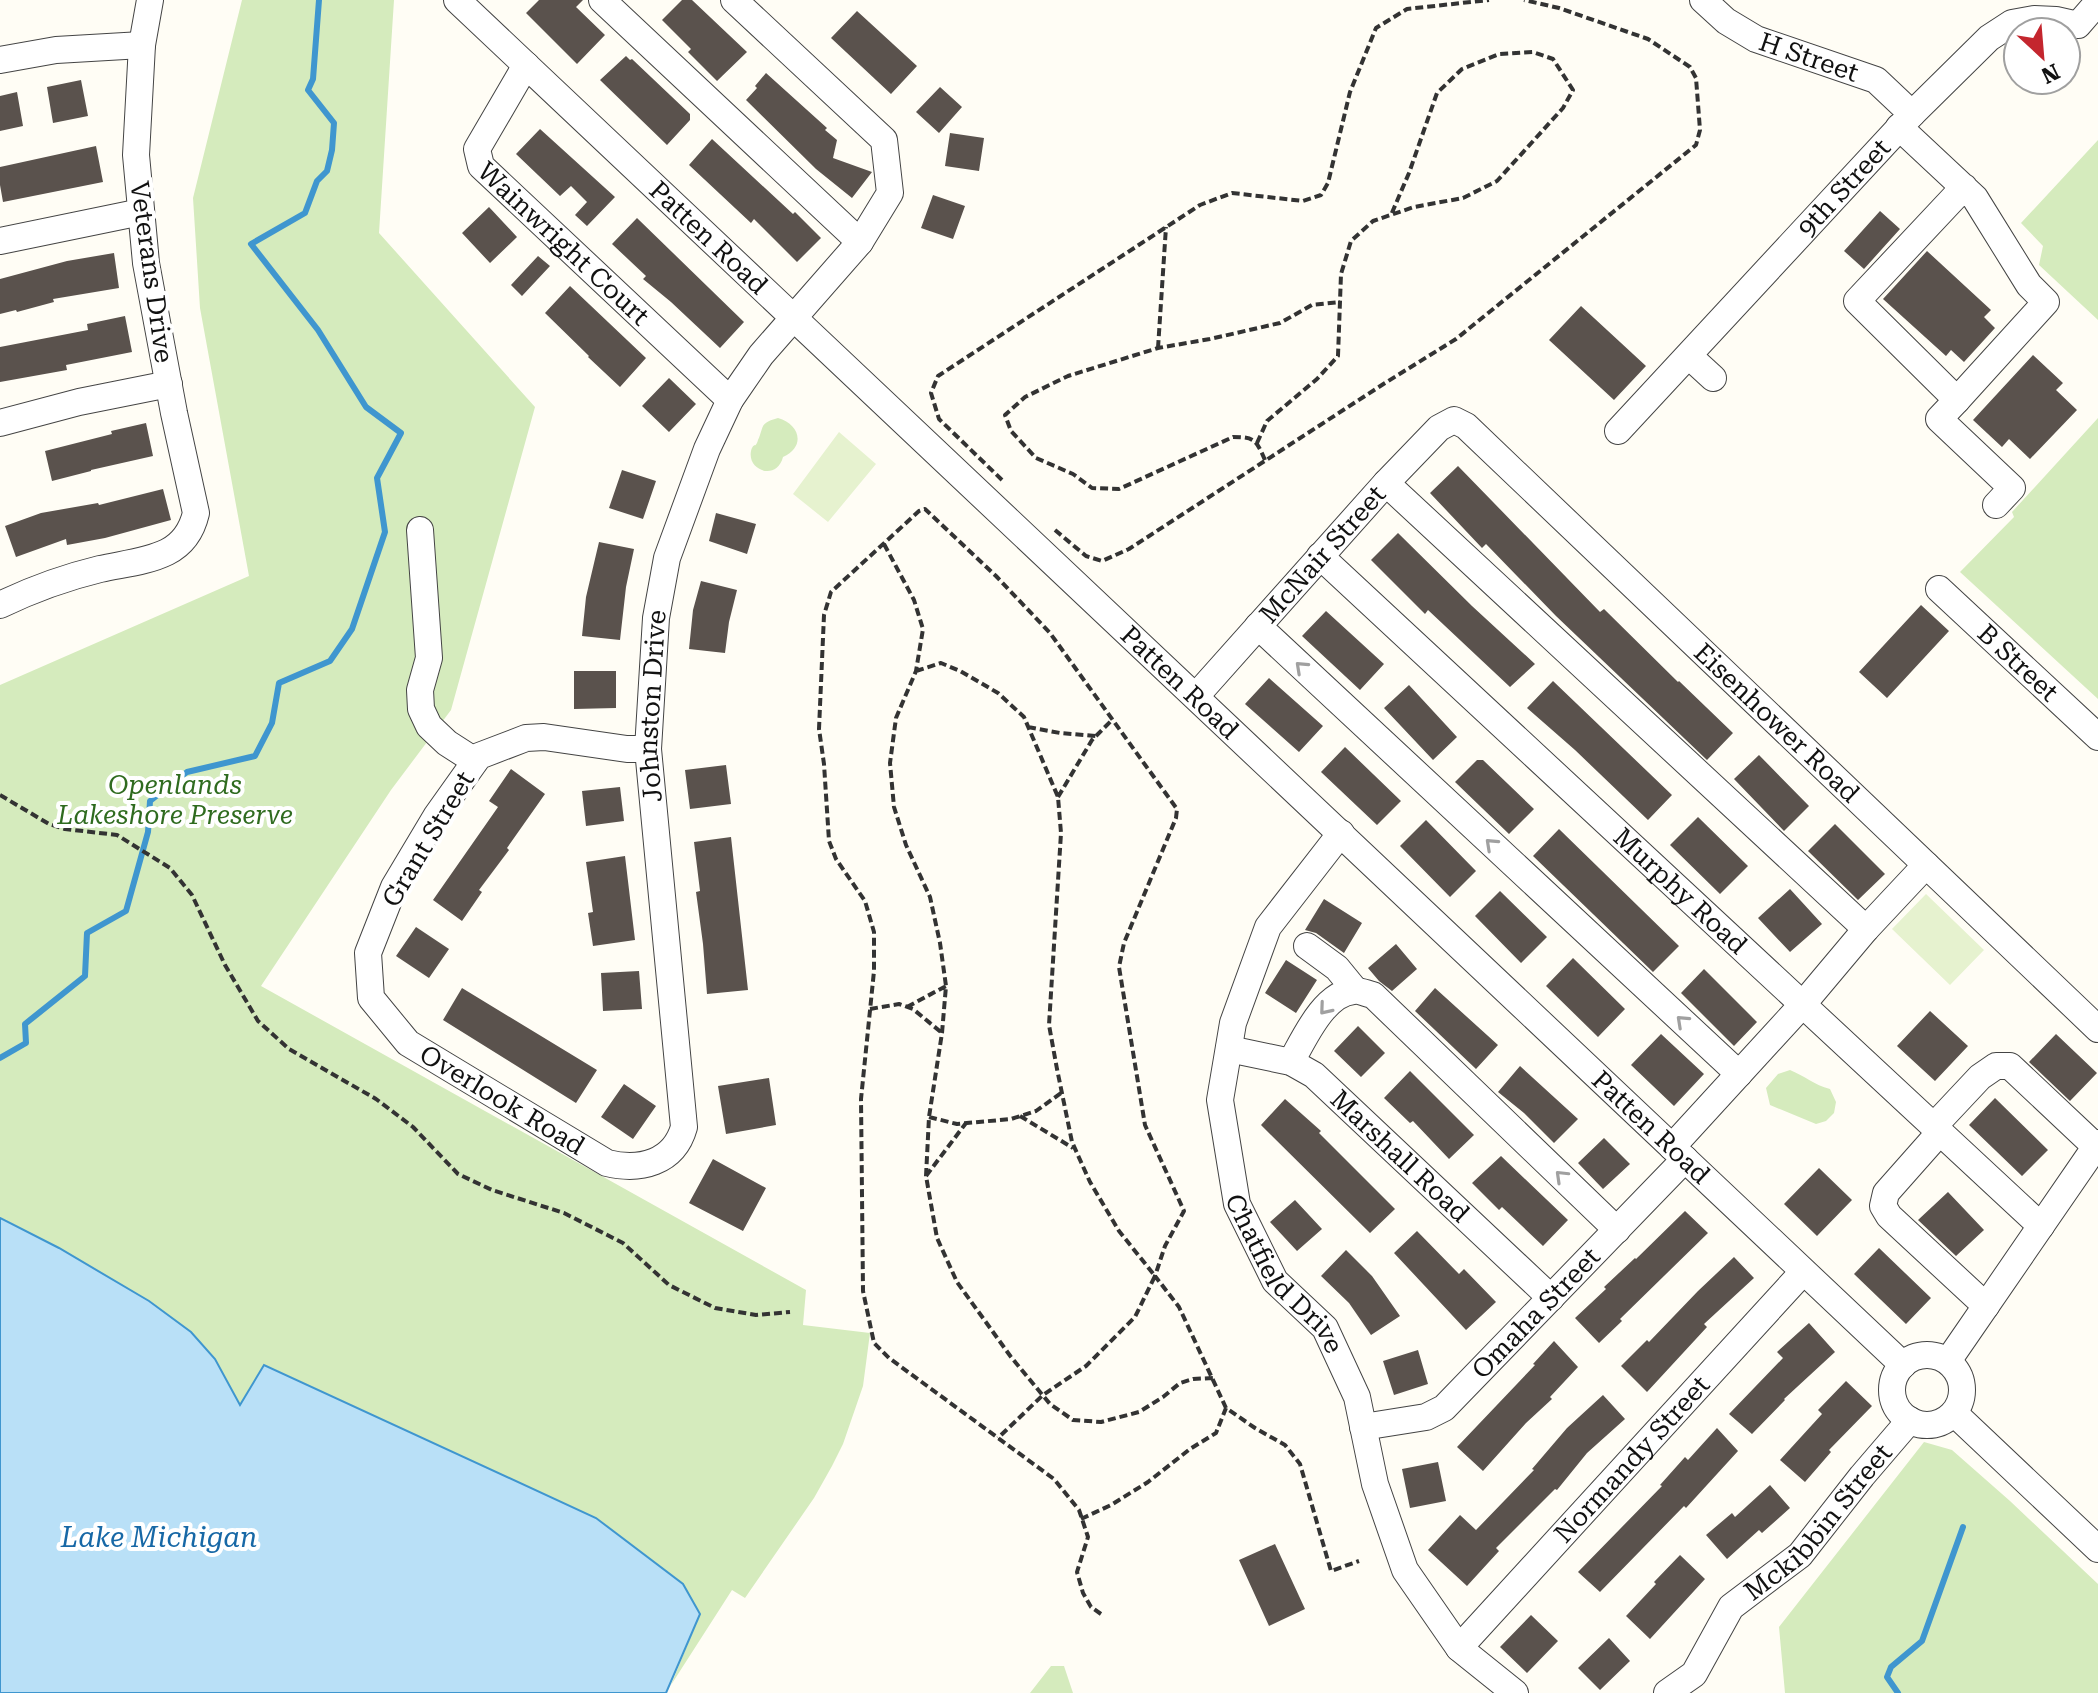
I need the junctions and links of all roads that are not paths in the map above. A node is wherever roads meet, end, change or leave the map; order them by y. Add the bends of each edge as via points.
1 (150, 0) edge
2 (457, 0) edge
3 (602, 0) edge
4 (734, 0) edge
5 (1703, 0) edge
6 (2098, 2) edge
7 (2088, 34) edge
8 (142, 45) junction
9 (0, 60) edge
10 (526, 65) junction
11 (1906, 121) junction
12 (1964, 187) junction
13 (141, 212) junction
14 (0, 241) edge
15 (860, 242) junction
16 (794, 317) junction
17 (1689, 356) junction
18 (1713, 378) dead end
19 (169, 384) junction
20 (730, 400) junction
21 (1957, 400) junction
22 (1454, 420) joint
23 (0, 423) edge
24 (1618, 431) dead end
25 (1386, 483) junction
26 (1996, 505) dead end
27 (420, 530) dead end
28 (1320, 556) junction
29 (1939, 589) dead end
30 (0, 605) edge
31 (1258, 626) junction
32 (1196, 696) junction
33 (2098, 737) edge
34 (648, 749) junction
35 (475, 761) junction
36 (1341, 833) junction
37 (1926, 865) junction
38 (1866, 929) junction
39 (1307, 946) dead end
40 (1355, 990) junction
41 (371, 998) joint
42 (1803, 1004) junction
43 (2098, 1029) edge
44 (1229, 1049) junction
45 (1291, 1062) junction
46 (1739, 1074) junction
47 (1937, 1129) junction
48 (2097, 1144) edge
49 (1678, 1153) junction
50 (652, 1163) joint
51 (2041, 1226) junction
52 (1617, 1230) junction
53 (1803, 1272) junction
54 (1551, 1298) junction
55 (1986, 1306) junction
56 (1948, 1361) junction
57 (1903, 1365) junction
58 (1954, 1413) junction
59 (1910, 1420) junction
60 (1363, 1427) junction
61 (2098, 1549) edge
62 (1459, 1648) junction
63 (1515, 1693) edge
64 (1667, 1693) edge

1 - 8 street, Veterans Drive
2 - 10 street, Patten Road
3 - 15 street
4 - 15 street, Johnston Drive via 884,140 890,193
5 - 11 street, H Street via 1756,39 1876,80
6 - 7 street, 9th Street
7 - 11 street, 9th Street via 2056,20 2012,23 1989,38
8 - 9 street via 56,50
8 - 13 street, Veterans Drive via 136,155
10 - 16 street, Patten Road
10 - 20 street, Wainwright Court via 477,149 481,166
11 - 12 street, H Street
11 - 17 street, 9th Street
12 - 21 street, H Street via 2046,302
12 - 21 street via 1857,301
13 - 14 street
13 - 19 street, Veterans Drive
15 - 16 street, Johnston Drive
16 - 20 street, Johnston Drive
16 - 32 street, Patten Road
17 - 18 street
17 - 24 street, 9th Street
19 - 23 street
19 - 30 street, Veterans Drive via 196,513 184,539 168,552
20 - 34 street, Johnston Drive via 667,558 656,618
21 - 26 street via 1939,419 2012,488
22 - 25 street, McNair Street via 1439,428
22 - 37 street, Eisenhower Road
25 - 28 street, McNair Street
25 - 38 street
27 - 35 street via 429,658 421,709 429,726
28 - 31 street, McNair Street
28 - 42 street, Murphy Road
29 - 33 street, B Street
31 - 32 street, McNair Street
46 -> 31 street
32 - 36 street, Patten Road
34 - 35 street, Grant Street via 526,738
34 - 50 street, Johnston Drive via 684,1127 671,1152
35 - 41 street, Grant Street via 394,887 368,953
36 - 44 street, Chatfield Drive via 1268,927 1233,1023
36 - 49 street, Patten Road
37 - 38 street, Omaha Street
37 - 43 street, Eisenhower Road
38 - 42 street, Omaha Street
39 - 40 street via 1337,968
40 -> 45 street via 1336,996 1321,1012
52 -> 40 street via 1373,995
41 - 50 street, Overlook Road via 408,1043 607,1163
42 - 46 street, Omaha Street
42 - 47 street, Murphy Road
44 - 45 street, Marshall Road
44 - 60 street, Chatfield Drive via 1220,1100 1237,1204 1275,1281 1325,1328 1357,1397
45 - 54 street, Marshall Road via 1314,1075
46 - 49 street, Omaha Street
47 - 48 street via 1980,1077 1996,1066 2010,1066
47 - 51 street, Murphy Road
47 - 55 street via 1886,1193 1883,1206
48 - 51 street
49 - 52 street, Omaha Street
49 - 53 street, Patten Road
51 - 55 street
52 - 54 street, Omaha Street
53 - 57 street, Patten Road
53 - 62 street, Normandy Street
54 - 60 street, Omaha Street via 1444,1408 1426,1417
55 - 56 street
56 - 57 street via 1927,1355
56 - 58 street via 1963,1391
57 - 59 street via 1892,1391 1894,1402
58 - 59 street via 1933,1424
58 - 61 street
59 - 64 street, Mckibbin Street via 1800,1555 1731,1607 1694,1674
60 - 62 street, Chatfield Drive via 1375,1484 1405,1570
62 - 63 street, Chatfield Drive

